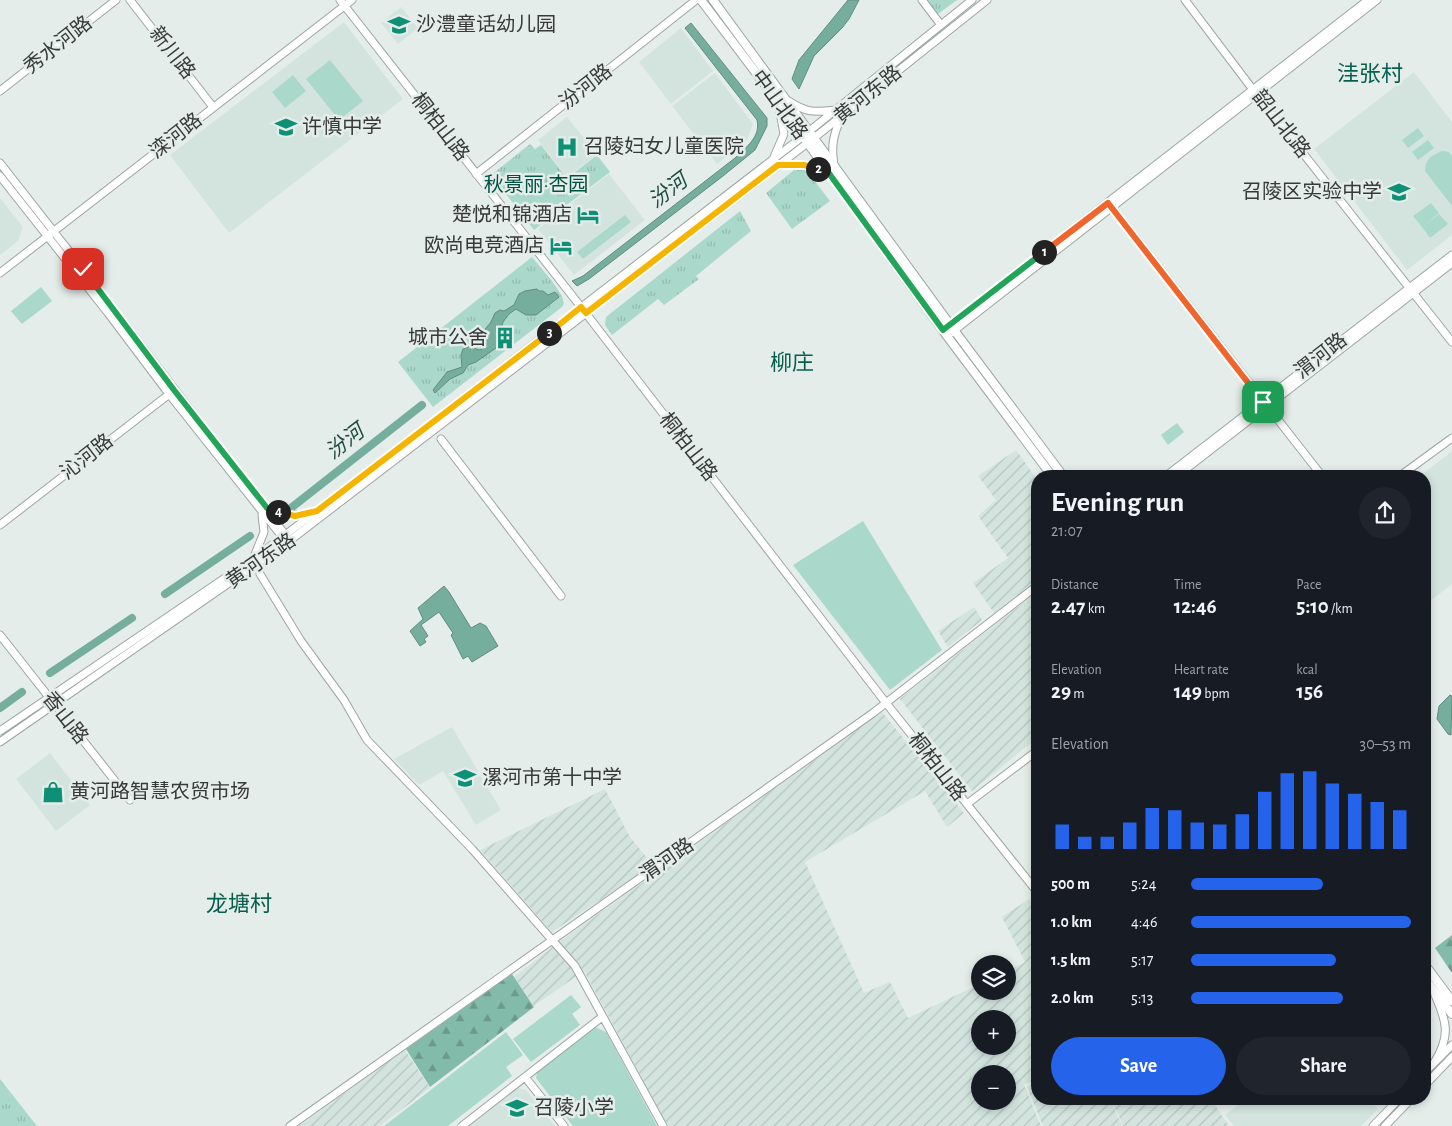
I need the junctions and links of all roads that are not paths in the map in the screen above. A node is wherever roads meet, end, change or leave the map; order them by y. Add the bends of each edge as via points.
1 (116, 0) edge
2 (130, 0) edge
3 (352, 0) edge
4 (696, 0) edge
5 (701, 0) edge
6 (713, 0) edge
7 (922, 0) edge
8 (972, 0) edge
9 (987, 0) edge
10 (1185, 0) edge
11 (1368, 0) edge
12 (1377, 0) edge
13 (342, 3) edge
14 (941, 25) junction
15 (0, 91) edge
16 (1255, 92) junction
17 (781, 100) junction
18 (213, 107) junction
19 (836, 110) junction
20 (842, 116) junction
21 (812, 135) junction
22 (805, 140) junction
23 (774, 158) junction
24 (0, 163) edge
25 (778, 165) junction
26 (831, 170) junction
27 (476, 174) junction
28 (0, 176) edge
29 (1109, 205) junction
30 (51, 234) junction
31 (1452, 255) edge
32 (1452, 263) edge
33 (0, 273) edge
34 (1412, 290) junction
35 (581, 307) junction
36 (586, 313) junction
37 (948, 330) junction
38 (1452, 342) edge
39 (172, 392) junction
40 (1265, 404) junction
41 (1452, 438) edge
42 (441, 440) dead end
43 (1048, 470) edge
44 (1058, 470) edge
45 (1181, 470) edge
46 (1317, 470) edge
47 (1408, 470) edge
48 (264, 510) junction
49 (317, 511) junction
50 (0, 525) edge
51 (285, 538) junction
52 (252, 559) junction
53 (260, 574) dead end
54 (1031, 590) edge
55 (561, 596) dead end
56 (0, 635) edge
57 (49, 697) junction
58 (886, 703) junction
59 (55, 705) junction
60 (0, 731) edge
61 (0, 742) edge
62 (1031, 755) edge
63 (130, 800) dead end
64 (967, 804) junction
65 (1031, 884) edge
66 (553, 941) junction
67 (1431, 978) edge
68 (1431, 982) edge
69 (1434, 984) junction
70 (1452, 994) edge
71 (1452, 1001) edge
72 (1452, 1014) edge
73 (602, 1017) junction
74 (1452, 1045) edge
75 (1452, 1057) edge
76 (1434, 1063) junction
77 (1452, 1064) edge
78 (1431, 1066) edge
79 (1440, 1069) junction
80 (525, 1077) junction
81 (1431, 1079) edge
82 (1393, 1105) edge
83 (1405, 1105) edge
84 (290, 1126) edge
85 (462, 1126) edge
86 (564, 1126) edge
87 (662, 1126) edge
88 (1373, 1126) edge
89 (1385, 1126) edge

1 - 15 street, 秀水河路
2 - 18 street, 新川路
3 - 13 street, 滦河路
4 - 27 street, 汾河路
5 - 17 main road, 中山北路
6 - 17 main road, 中山北路
7 - 14 street
8 - 14 street, 黄河东路
9 - 20 street, 黄河东路
10 - 16 street, 韶山北路
11 - 16 street
12 - 16 street
13 - 18 street, 滦河路
13 - 27 street, 桐柏山路
14 - 19 street, 黄河东路
16 - 29 street
16 - 34 street, 韶山北路
17 - 19 street via 810,112
17 - 21 main road, 中山北路
17 - 22 main road, 中山北路
17 - 23 street via 784,134
18 - 30 street, 滦河路
19 - 21 street, 黄河东路
20 - 21 street, 黄河东路
20 - 26 street via 833,135
21 - 22 street, 黄河东路
21 - 26 main road, 中山北路
22 - 23 street, 黄河东路
22 - 25 street, 黄河东路
22 - 26 main road, 中山北路
23 - 35 street, 黄河东路
24 - 30 street
25 - 26 street
25 - 36 street, 黄河东路
26 - 37 main road, 中山北路
27 - 35 street, 桐柏山路
28 - 30 street
29 - 37 street
29 - 40 street
30 - 33 street, 滦河路
30 - 39 street
31 - 34 street, 渭河路
32 - 34 street, 渭河路
34 - 38 street, 韶山北路
34 - 40 street, 渭河路
35 - 36 street, 桐柏山路
35 - 49 street, 黄河东路
36 - 51 street, 黄河东路
36 - 58 street, 桐柏山路
37 - 43 main road, 中山北路
37 - 44 main road, 中山北路
39 - 48 street
39 - 50 street, 沁河路
40 - 45 street, 渭河路
40 - 46 street
41 - 47 street
42 - 55 street
48 - 49 street via 295,516
48 - 51 street
48 - 52 street via 264,532
49 - 51 street, 黄河东路
51 - 52 street, 黄河东路
51 - 59 street, 黄河东路
52 - 57 street, 黄河东路
53 - 66 street via 367,740 472,849
54 - 58 street, 渭河路
56 - 57 street, 香山路
57 - 59 street, 香山路
57 - 60 street, 黄河东路
58 - 64 street, 桐柏山路
58 - 66 street, 渭河路
59 - 61 street, 黄河东路
59 - 63 street, 香山路
62 - 64 street
64 - 65 street, 桐柏山路
66 - 73 street via 575,966
66 - 84 street, 渭河路
67 - 69 main road
68 - 69 main road
69 - 70 street
69 - 71 main road
69 - 72 main road
69 - 76 street via 1446,1030 1445,1041
73 - 80 street
73 - 87 street
74 - 76 street
75 - 79 street
76 - 78 street
77 - 79 street
79 - 81 street
80 - 85 street
80 - 86 street
82 - 88 street
83 - 89 street

